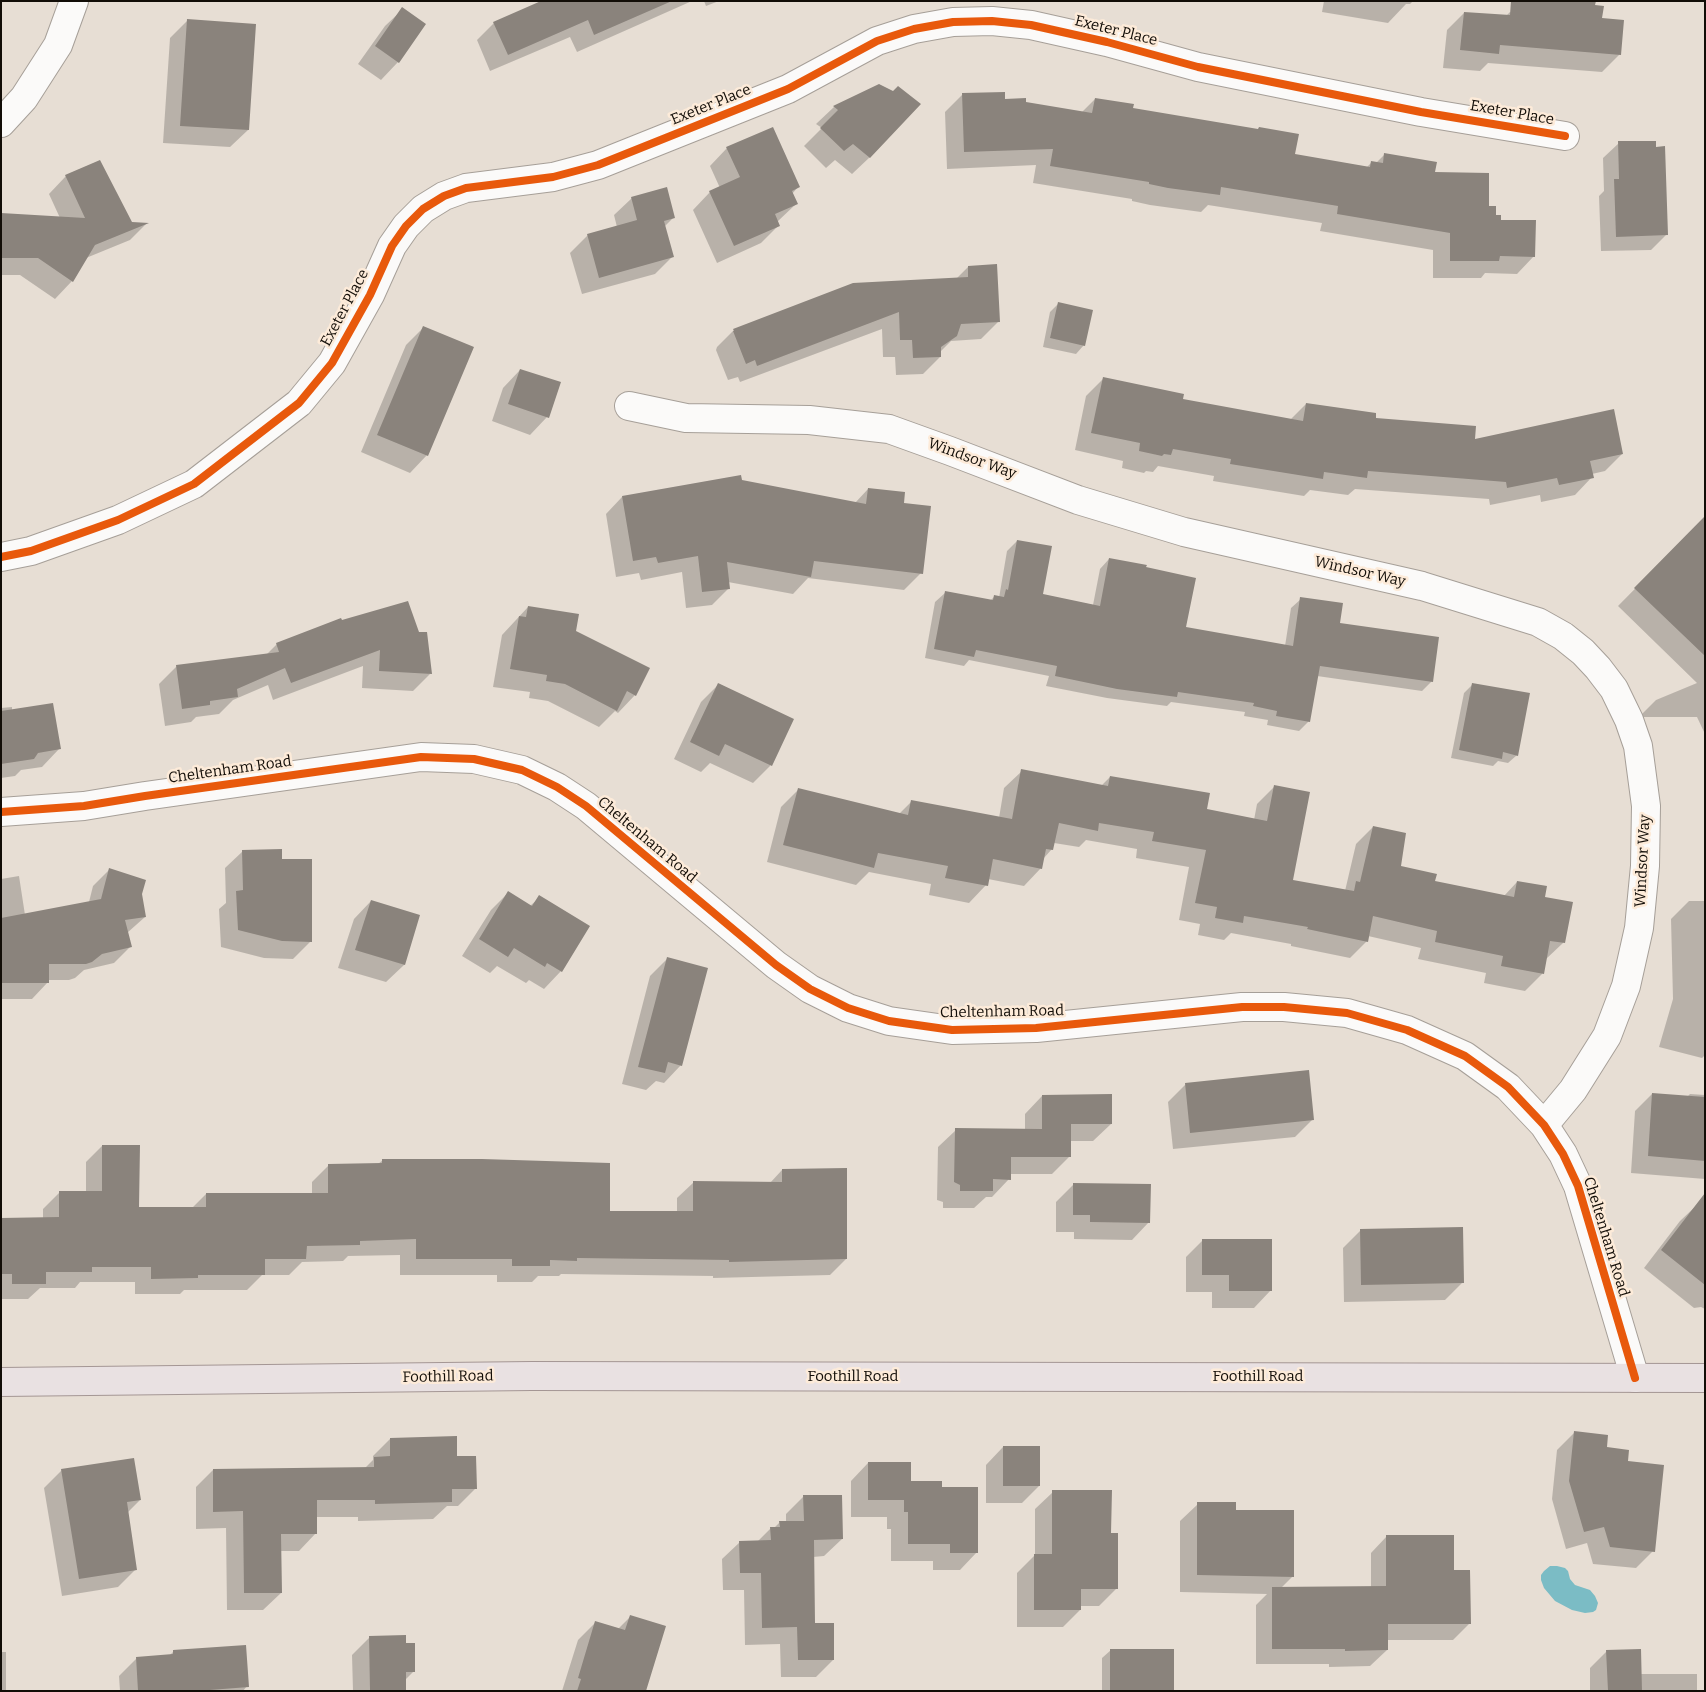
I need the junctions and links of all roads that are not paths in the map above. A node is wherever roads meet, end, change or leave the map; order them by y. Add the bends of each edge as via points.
1 (74, 1) edge
2 (1, 123) edge
3 (1565, 136) dead end
4 (629, 406) dead end
5 (1, 557) edge
6 (1, 812) edge
7 (1544, 1125) junction
8 (1635, 1378) junction
9 (1705, 1378) edge
10 (1, 1382) edge

1 - 2 street via 58,45 24,98
3 - 5 street, Exeter Place via 1421,112 1198,67 1031,25 972,21 914,29 876,41 788,89 598,165 553,177 466,188 444,196 423,209 406,226 392,246 370,295 332,363 299,403 194,484 118,520 31,551
4 - 7 street, Windsor Way via 686,418 809,420 889,429 1078,500 1184,532 1422,586 1538,622 1563,636 1598,668 1614,689 1629,720 1638,746 1646,806 1646,866 1640,928 1626,986 1607,1036 1573,1090
6 - 7 street, Cheltenham Road via 84,806 422,757 474,759 522,770 586,806 776,965 810,989 848,1008 889,1021 952,1030 1036,1028 1242,1007 1284,1006 1347,1013 1407,1030 1465,1056 1508,1086
7 - 8 street, Cheltenham Road via 1578,1186
8 - 9 main road, Foothill Road
8 - 10 main road, Foothill Road via 532,1376

